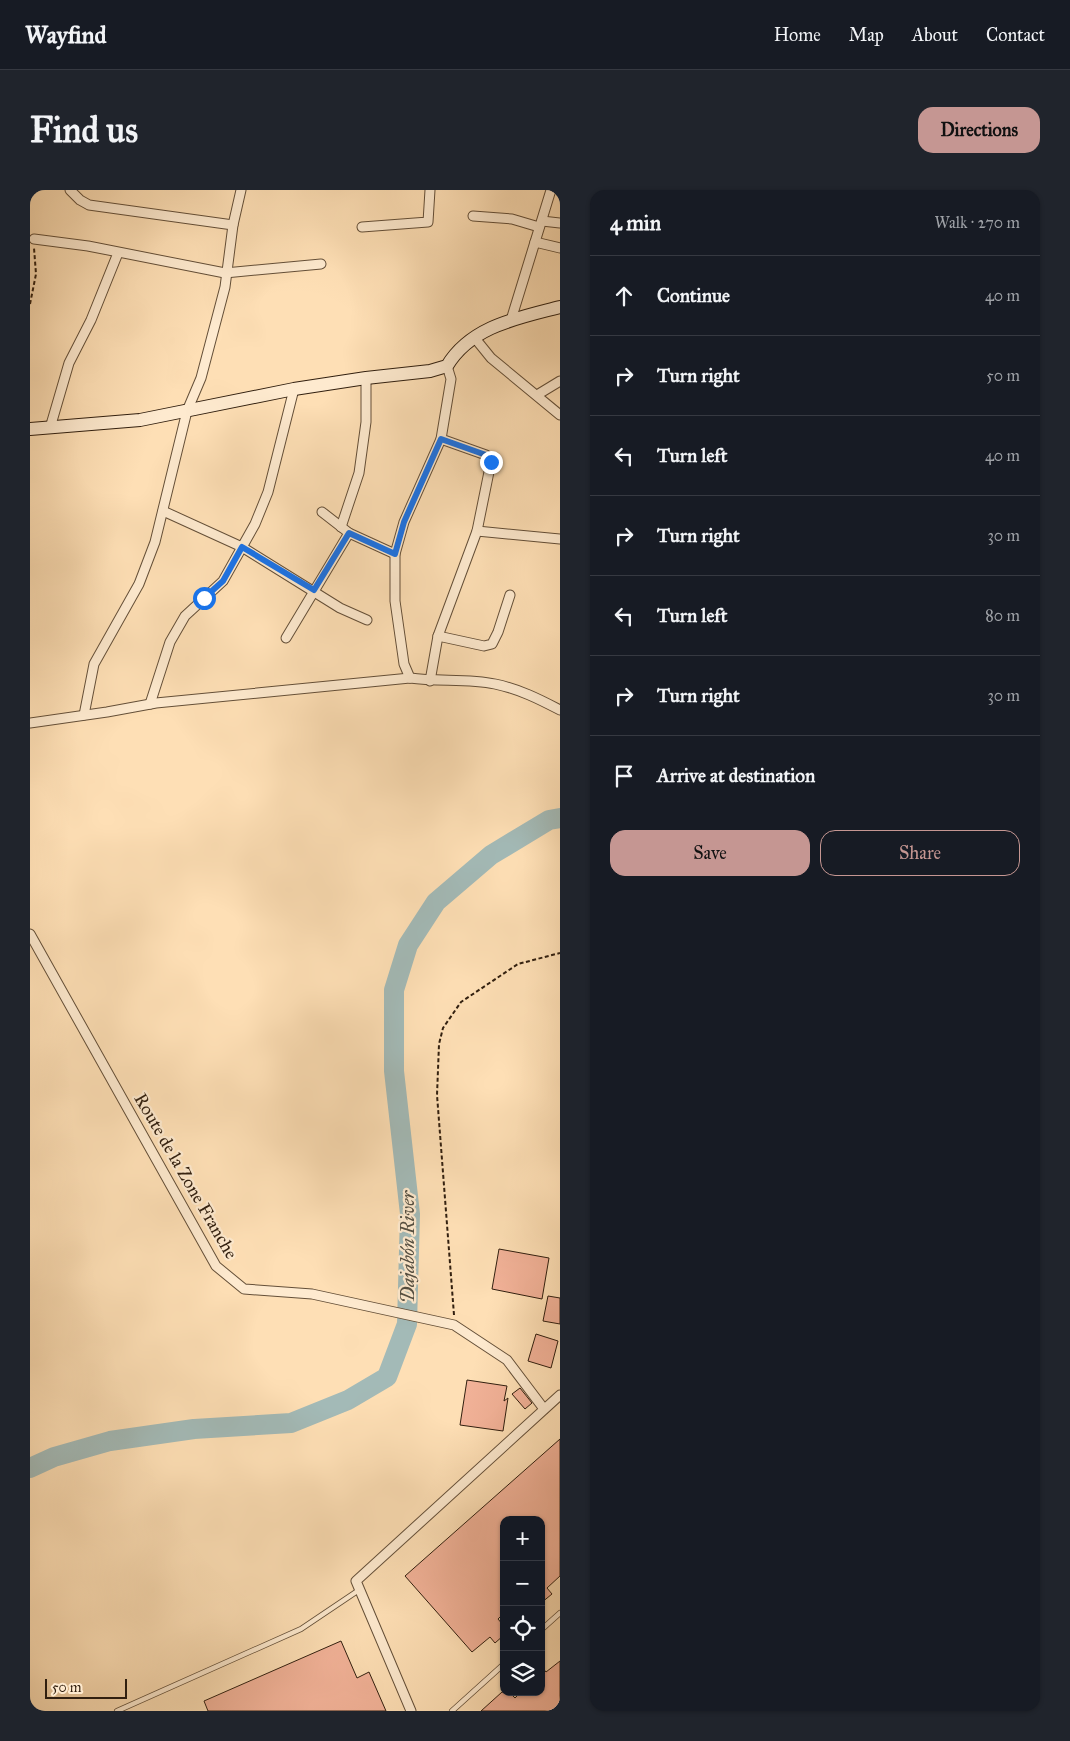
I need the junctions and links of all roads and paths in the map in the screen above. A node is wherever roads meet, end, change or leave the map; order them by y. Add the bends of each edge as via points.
1 (70, 190) edge
2 (241, 190) edge
3 (430, 190) edge
4 (551, 190) edge
5 (473, 216) dead end
6 (560, 223) edge
7 (541, 224) junction
8 (234, 225) junction
9 (362, 227) dead end
10 (34, 239) joint
11 (535, 242) junction
12 (560, 248) edge
13 (118, 253) junction
14 (321, 264) dead end
15 (225, 273) junction
16 (30, 294) edge
17 (33, 295) junction
18 (30, 304) edge
19 (560, 307) edge
20 (511, 320) junction
21 (474, 337) junction
22 (447, 366) junction
23 (366, 378) junction
24 (560, 380) edge
25 (294, 389) junction
26 (538, 395) junction
27 (187, 411) junction
28 (560, 414) edge
29 (50, 428) junction
30 (30, 429) edge
31 (441, 439) junction
32 (163, 511) junction
33 (322, 512) dead end
34 (345, 530) junction
35 (477, 532) junction
36 (560, 539) edge
37 (242, 547) junction
38 (395, 554) junction
39 (314, 590) junction
40 (510, 595) dead end
41 (367, 620) dead end
42 (438, 636) junction
43 (286, 638) dead end
44 (410, 678) junction
45 (430, 681) junction
46 (150, 704) junction
47 (560, 710) edge
48 (84, 716) junction
49 (30, 723) edge
50 (30, 934) edge
51 (560, 953) edge
52 (450, 1323) junction
53 (560, 1395) edge
54 (544, 1409) junction
55 (360, 1589) junction
56 (560, 1613) edge
57 (545, 1626) edge
58 (500, 1668) edge
59 (117, 1711) edge
60 (411, 1711) edge
61 (452, 1711) edge

1 - 8 street via 89,205
2 - 8 street
3 - 9 street via 428,222
4 - 7 street
5 - 7 street
6 - 7 street
7 - 11 street
8 - 15 street
10 - 13 street
10 - 17 path via 36,274
11 - 12 street
11 - 20 street
13 - 15 street
13 - 29 street via 91,320 69,363
14 - 15 street
15 - 27 street via 225,287 203,370
16 - 17 path
17 - 18 path
19 - 20 street
20 - 21 street
21 - 22 street
21 - 26 street via 492,358
22 - 23 street
22 - 31 street via 451,380
23 - 25 street
23 - 34 street via 366,422 359,474
24 - 26 street
25 - 27 street
25 - 37 street via 268,492
26 - 28 street
27 - 29 street via 140,420
27 - 32 street
29 - 30 street
31 - 35 street via 486,455 491,462
31 - 38 street via 404,522
32 - 37 street
32 - 48 street via 140,584 94,664
33 - 34 street
34 - 38 street
34 - 39 street
35 - 36 street
35 - 42 street
37 - 39 street
37 - 46 street via 223,581 185,616 170,642
38 - 44 street via 395,601 404,664
39 - 41 street via 340,608
39 - 43 street
40 - 42 street via 492,644 484,646
42 - 45 street
44 - 45 street
44 - 46 street
45 - 47 street via 494,684 536,697
46 - 48 street
48 - 49 street
50 - 52 street, Route de la Zone Franche via 216,1266 244,1289 312,1294
51 - 52 path via 518,964 461,1002 443,1028 439,1044 437,1095
52 - 54 street, Route de la Zone Franche via 507,1360
53 - 54 street
54 - 55 street via 356,1581
55 - 59 lane via 301,1629
55 - 60 street
56 - 57 lane
58 - 61 lane

